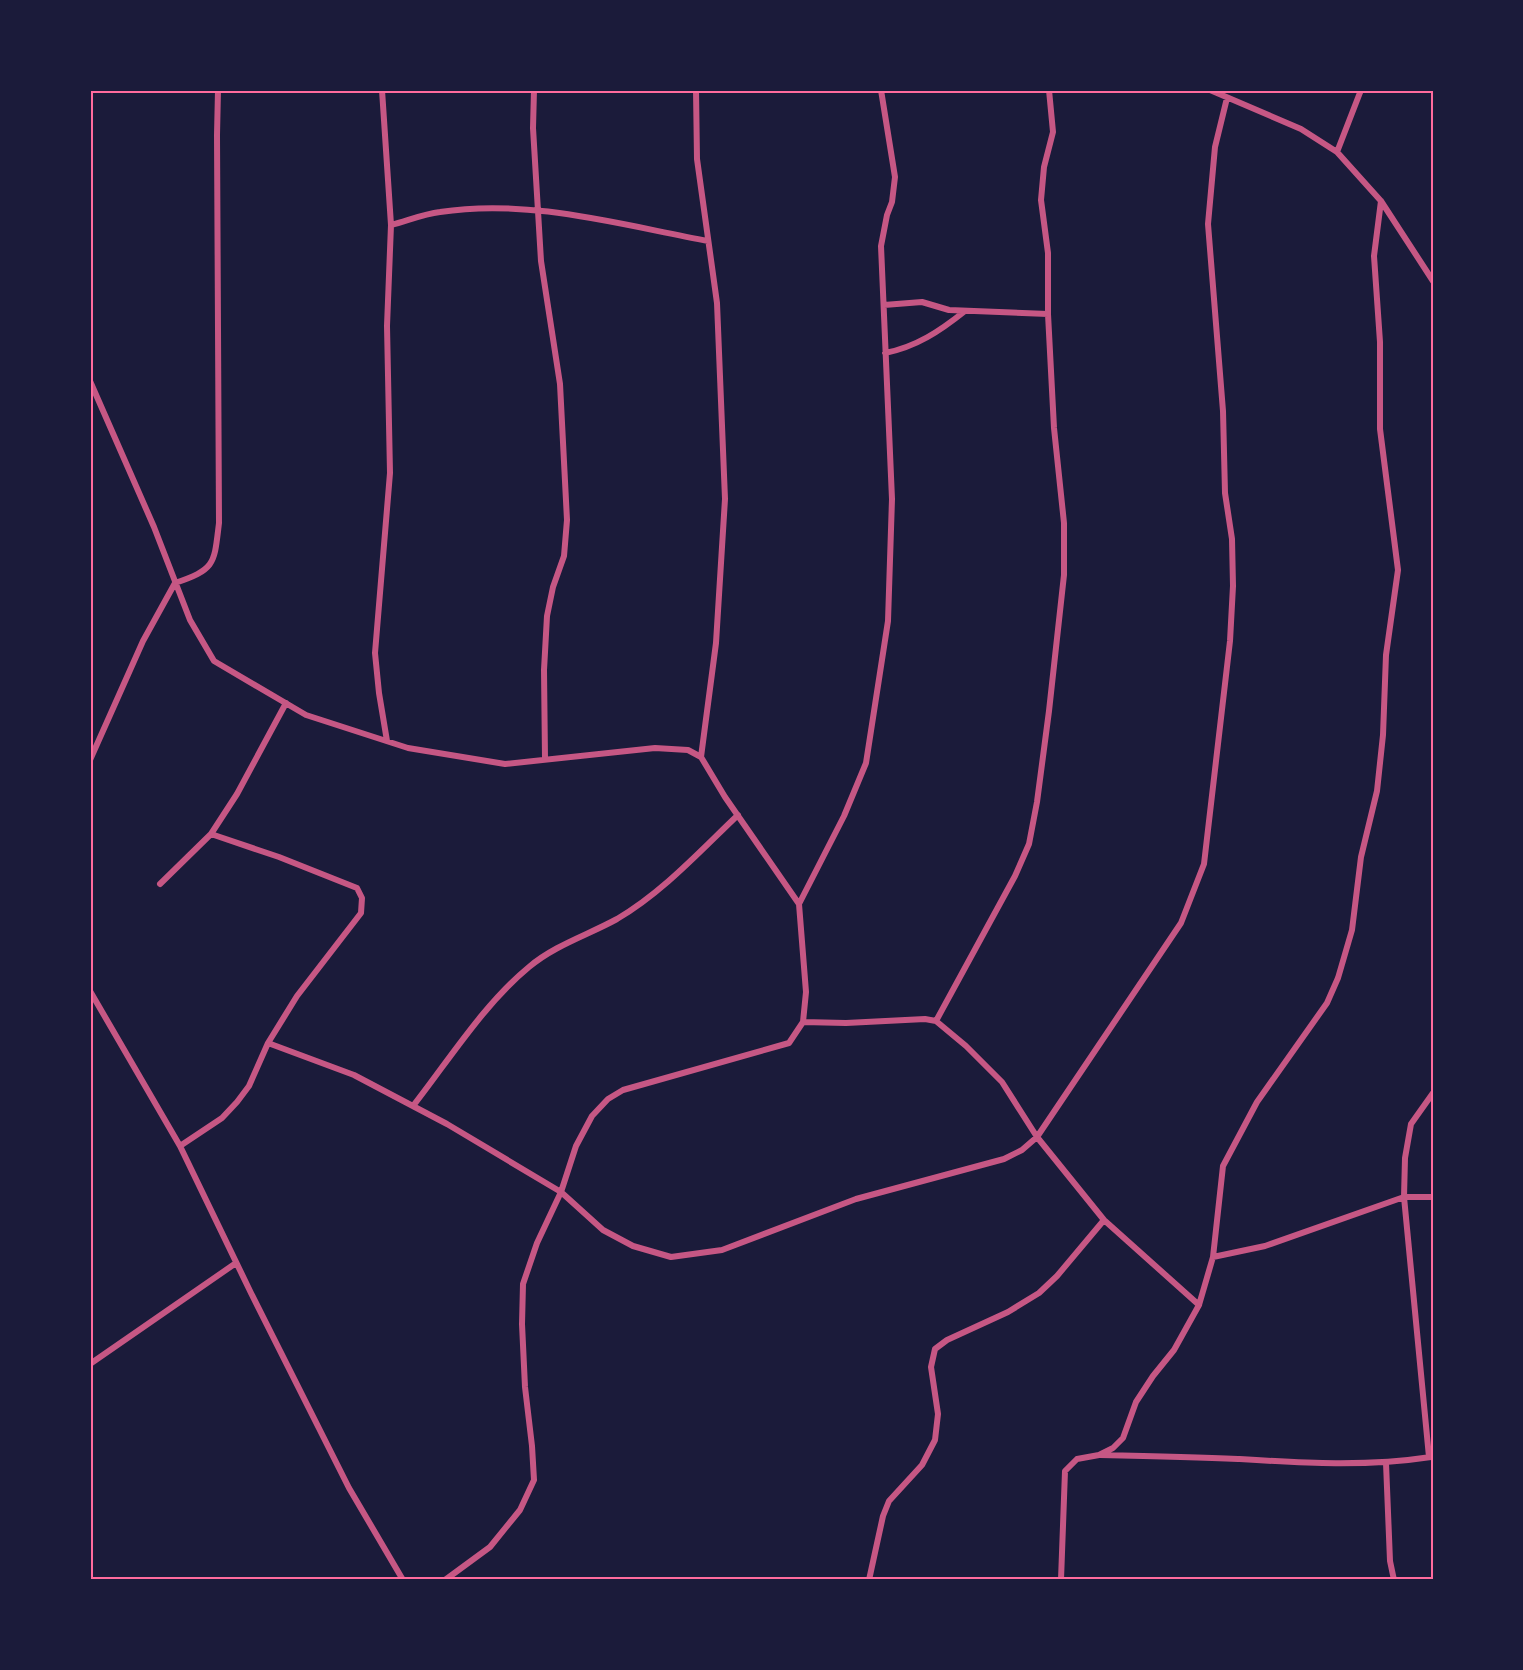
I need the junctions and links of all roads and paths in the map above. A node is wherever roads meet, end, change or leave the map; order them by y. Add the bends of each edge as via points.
1 (218, 90) edge
2 (382, 90) edge
3 (534, 90) edge
4 (696, 90) edge
5 (881, 90) edge
6 (1050, 90) edge
7 (1210, 90) edge
8 (1361, 90) edge
9 (1227, 98) junction
10 (1337, 152) junction
11 (1381, 201) junction
12 (538, 209) junction
13 (391, 225) junction
14 (708, 241) junction
15 (1433, 281) edge
16 (884, 305) junction
17 (966, 311) junction
18 (1048, 314) junction
19 (885, 353) junction
20 (90, 381) edge
21 (175, 583) junction
22 (286, 703) junction
23 (387, 741) junction
24 (701, 757) junction
25 (545, 759) junction
26 (90, 760) edge
27 (738, 815) junction
28 (211, 834) junction
29 (160, 884) dead end
30 (799, 904) junction
31 (90, 991) edge
32 (936, 1021) junction
33 (802, 1022) junction
34 (268, 1043) junction
35 (1433, 1093) edge
36 (413, 1106) junction
37 (1037, 1137) junction
38 (180, 1146) junction
39 (561, 1192) junction
40 (1404, 1197) junction
41 (1433, 1197) edge
42 (1104, 1220) junction
43 (1213, 1257) junction
44 (236, 1263) junction
45 (1199, 1305) junction
46 (90, 1364) edge
47 (1099, 1455) junction
48 (1431, 1457) edge
49 (1386, 1463) junction
50 (403, 1580) edge
51 (445, 1580) edge
52 (869, 1580) edge
53 (1061, 1580) edge
54 (1394, 1580) edge

1 - 21 street via 219,523 215,558 201,574
2 - 13 street
3 - 12 street
4 - 14 street via 697,159
5 - 16 street via 895,177 881,246
6 - 18 street via 1053,132 1041,200 1048,253
7 - 9 street
8 - 10 street
9 - 10 street via 1301,129
9 - 37 street via 1215,147 1208,224 1233,586 1204,864 1180,923
10 - 11 street
11 - 15 street
11 - 43 street via 1374,256 1380,342 1380,429 1398,570 1386,655 1377,790 1361,857 1352,930 1338,978 1312,1026 1257,1102 1223,1166
12 - 13 street via 480,207 437,212
12 - 14 street
12 - 25 street via 541,261 560,384 567,520 564,556 548,616
13 - 23 street via 387,326 390,473 375,653
14 - 24 street via 717,303 726,499 716,643
16 - 17 street via 922,302
16 - 19 street
17 - 18 street
17 - 19 street via 937,333 903,350
18 - 32 street via 1054,428 1065,523 1064,575 1037,802 1029,844 1015,876
19 - 30 street via 892,499 888,621 876,703 866,764
20 - 21 street
21 - 22 street via 190,620 214,661
21 - 26 street via 143,640
22 - 23 street via 306,715
22 - 28 street
23 - 25 street via 505,764
24 - 25 street via 688,750 656,748
24 - 27 street
27 - 30 street
27 - 36 street via 657,891 617,918 532,964 501,991
28 - 29 street
28 - 34 street via 357,888 363,898 361,913 297,996
30 - 33 street via 806,992
31 - 38 street
32 - 33 street
32 - 37 street via 1002,1082
33 - 39 street via 789,1043 622,1090 608,1099 592,1116 576,1146
34 - 36 street via 354,1075
34 - 38 street via 249,1086 237,1102 222,1118
35 - 40 street via 1411,1124
36 - 39 street
37 - 39 street via 1004,1159 856,1199 722,1250 671,1257 633,1246 603,1230
37 - 42 street
38 - 44 street
39 - 51 street via 524,1284 525,1387 534,1480 520,1510 490,1547
40 - 41 street
40 - 43 street via 1265,1246
40 - 48 street
42 - 45 street
42 - 52 street via 1039,1293 935,1349 931,1367 938,1414 935,1440 922,1465 889,1501
43 - 45 street
44 - 46 street
44 - 50 street via 349,1488
45 - 47 street via 1174,1350 1136,1402 1123,1438
47 - 49 street via 1335,1465
47 - 53 street via 1077,1459 1065,1471
48 - 49 street
49 - 54 street

